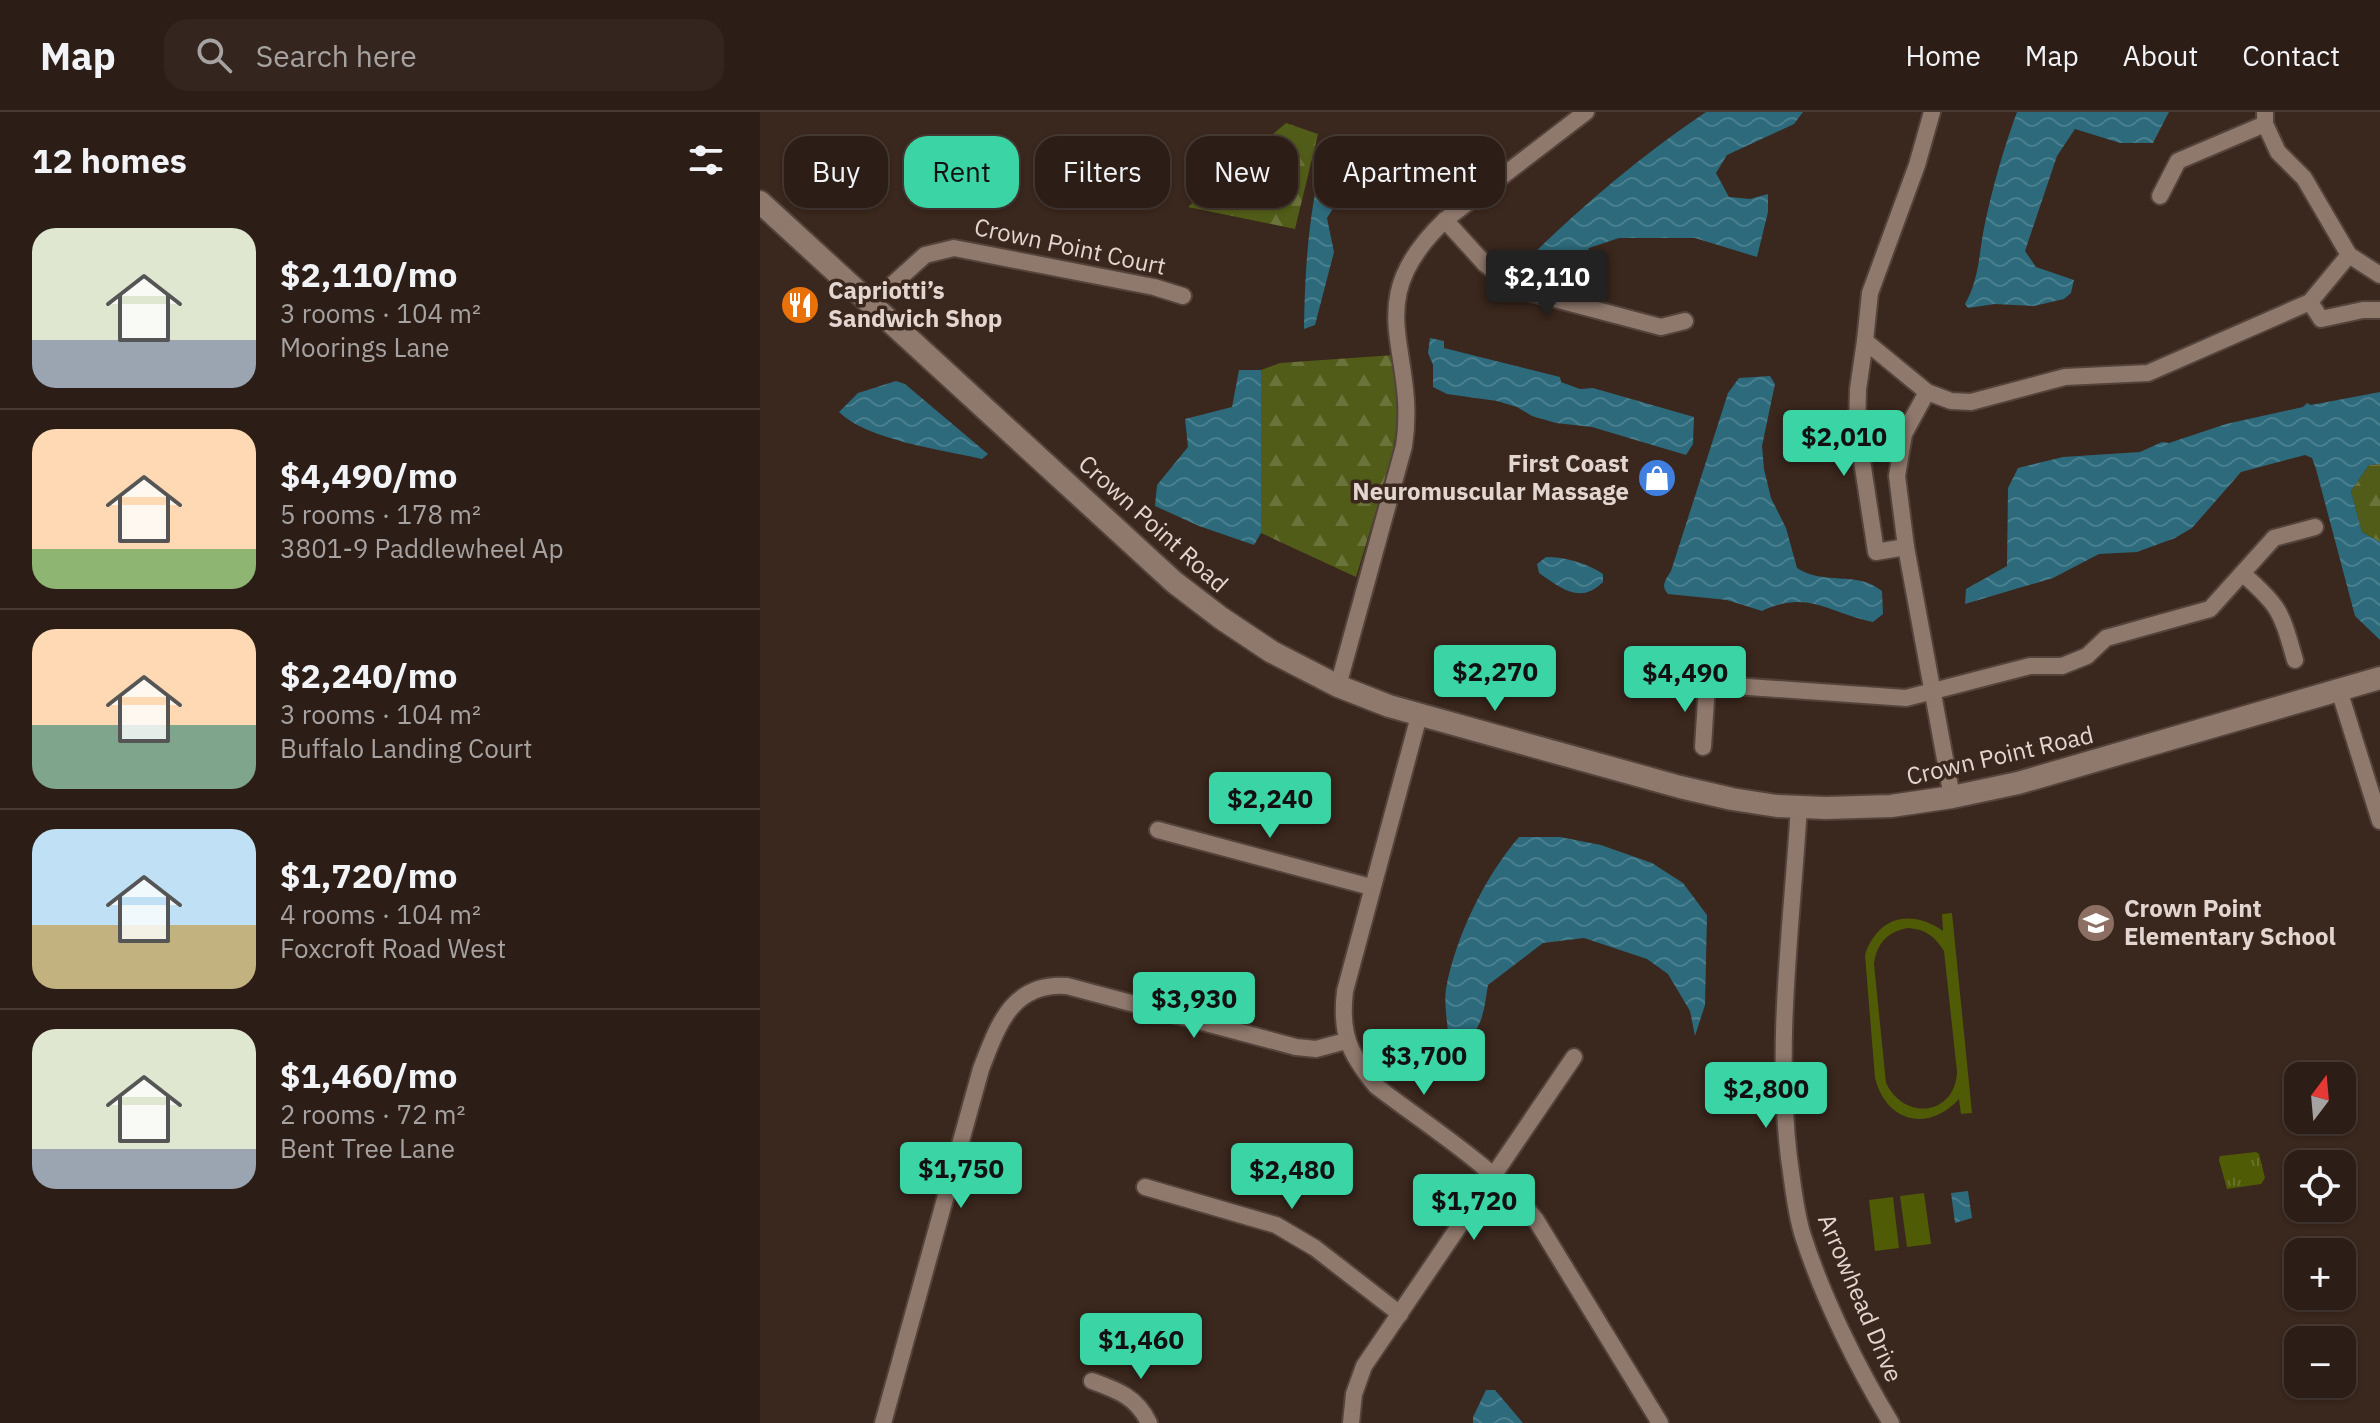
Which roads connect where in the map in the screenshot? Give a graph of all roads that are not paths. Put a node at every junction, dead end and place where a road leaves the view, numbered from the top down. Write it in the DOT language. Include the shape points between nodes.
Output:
graph roads {
  1 [pos="1586,112"];
  2 [pos="1932,112"];
  3 [pos="2265,118"];
  4 [pos="2160,196"];
  5 [pos="760,202"];
  6 [pos="1445,220"];
  7 [pos="2349,255"];
  8 [pos="2380,275"];
  9 [pos="1183,296"];
  10 [pos="2310,302"];
  11 [pos="872,303"];
  12 [pos="2380,310"];
  13 [pos="1685,321"];
  14 [pos="1865,341"];
  15 [pos="1927,392"];
  16 [pos="2315,527"];
  17 [pos="1906,547"];
  18 [pos="2243,574"];
  19 [pos="2295,660"];
  20 [pos="2380,678"];
  21 [pos="1664,681"];
  22 [pos="1707,684"];
  23 [pos="1338,686"];
  24 [pos="2339,690"];
  25 [pos="1931,693"];
  26 [pos="1419,716"];
  27 [pos="1703,747"];
  28 [pos="1952,797"];
  29 [pos="1799,806"];
  30 [pos="2379,818"];
  31 [pos="1158,830"];
  32 [pos="1371,887"];
  33 [pos="1346,1041"];
  34 [pos="1574,1057"];
  35 [pos="1494,1177"];
  36 [pos="1145,1187"];
  37 [pos="1400,1314"];
  38 [pos="1092,1381"];
  39 [pos="883,1423"];
  40 [pos="1149,1423"];
  41 [pos="1351,1423"];
  42 [pos="1660,1423"];
  43 [pos="1891,1423"];
  1 -- 6 [label="street"];
  2 -- 14 [label="street" via="1870,293"];
  3 -- 4 [label="street" via="2178,161"];
  3 -- 7 [label="street" via="2278,152 2304,178"];
  5 -- 11 [label="street, Crown Point Road"];
  6 -- 13 [label="street" via="1485,264 1532,293 1661,327"];
  6 -- 23 [label="street" via="1412,257 1397,296 1395,336 1407,395 1404,446"];
  7 -- 8 [label="street"];
  7 -- 10 [label="street"];
  9 -- 11 [label="street, Crown Point Court" via="954,248 925,255"];
  10 -- 12 [label="street" via="2321,319"];
  10 -- 15 [label="street" via="2148,373 2065,377 1971,402"];
  11 -- 23 [label="street, Crown Point Road" via="1174,582 1272,652"];
  14 -- 15 [label="street"];
  14 -- 17 [label="street" via="1857,428 1876,552"];
  15 -- 17 [label="street" via="1900,452 1897,476"];
  16 -- 18 [label="street" via="2274,538"];
  17 -- 25 [label="street"];
  18 -- 19 [label="street" via="2281,612"];
  18 -- 25 [label="street" via="2210,609 2106,638 2087,656 2062,666 2030,666"];
  20 -- 24 [label="street, Crown Point Road"];
  21 -- 22 [label="street"];
  22 -- 25 [label="street" via="1906,698"];
  22 -- 27 [label="street"];
  23 -- 26 [label="street, Crown Point Road"];
  24 -- 28 [label="street, Crown Point Road" via="2018,783"];
  24 -- 30 [label="street"];
  25 -- 28 [label="street"];
  26 -- 29 [label="street, Crown Point Road" via="1680,787"];
  26 -- 32 [label="street"];
  28 -- 29 [label="street, Crown Point Road" via="1891,806"];
  29 -- 43 [label="street, Arrowhead Drive" via="1783,1026 1783,1105 1794,1196 1826,1293"];
  31 -- 32 [label="street"];
  32 -- 33 [label="street" via="1345,991"];
  33 -- 35 [label="street" via="1376,1086"];
  33 -- 39 [label="street" via="1316,1049 1296,1047 1067,986 1032,989 1010,1008 981,1069"];
  34 -- 35 [label="street"];
  35 -- 37 [label="street"];
  35 -- 42 [label="street" via="1536,1220"];
  36 -- 37 [label="street" via="1276,1225 1315,1248"];
  37 -- 41 [label="street" via="1364,1366"];
  38 -- 40 [label="street" via="1135,1401"];
}
